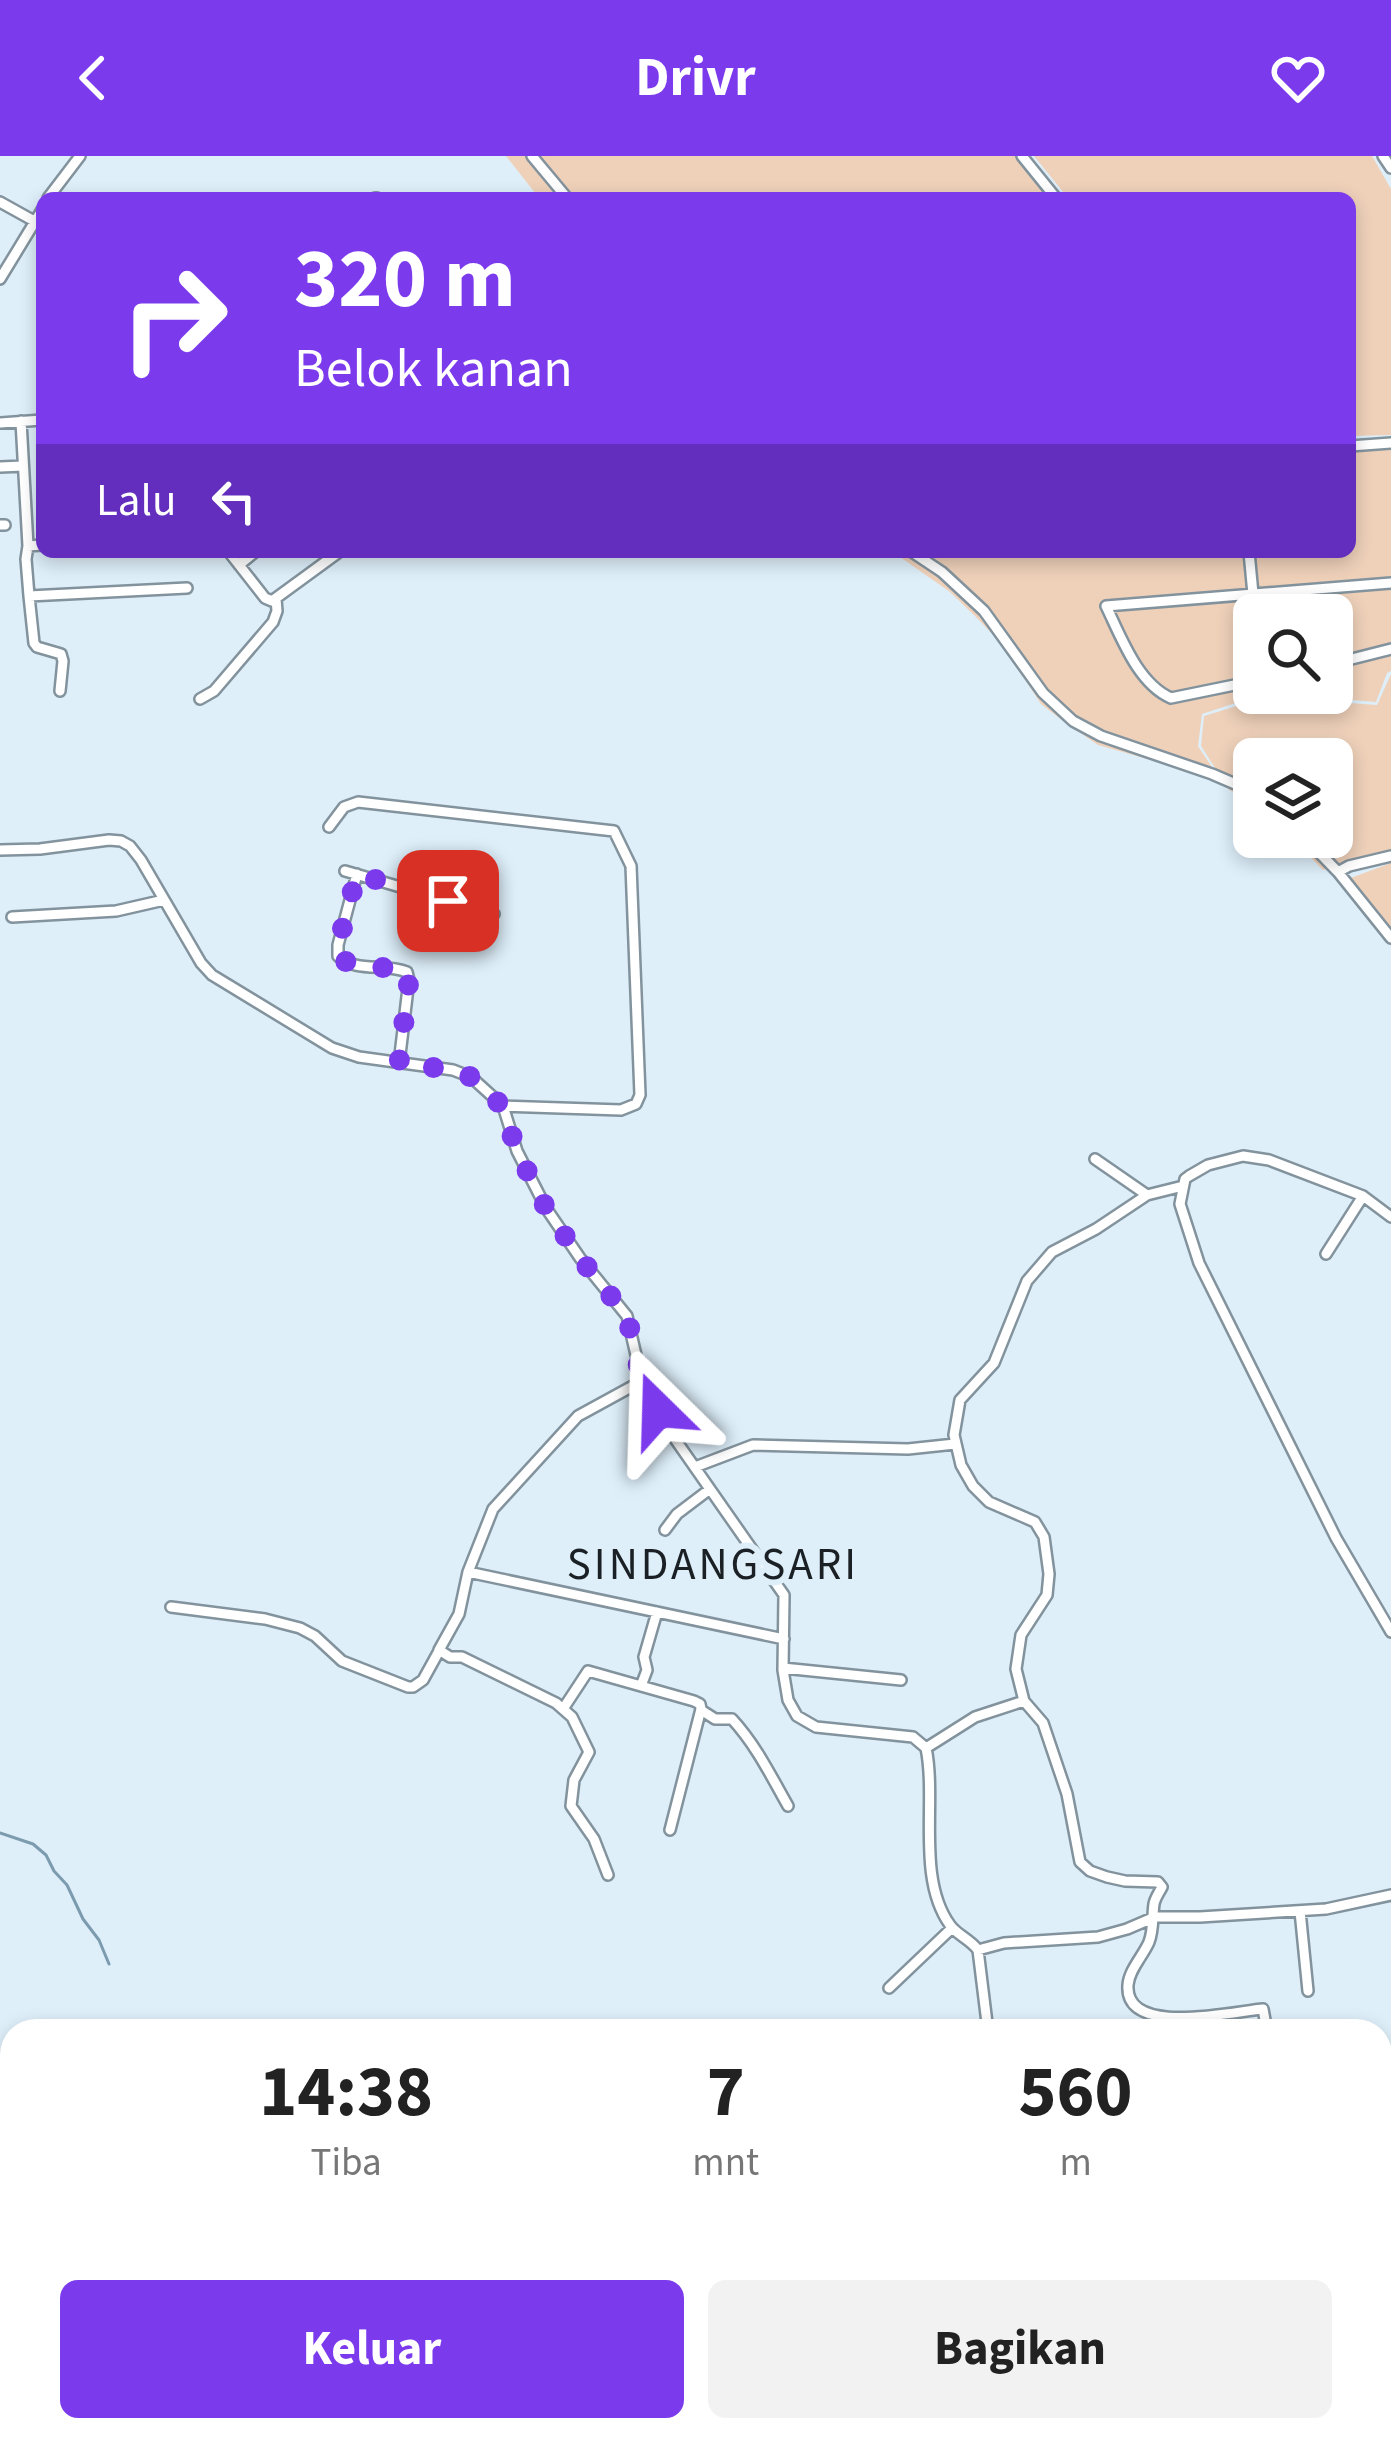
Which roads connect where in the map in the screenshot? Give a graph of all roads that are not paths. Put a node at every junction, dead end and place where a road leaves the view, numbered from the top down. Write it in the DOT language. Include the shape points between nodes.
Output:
graph roads {
  1 [pos="80,156"];
  2 [pos="532,156"];
  3 [pos="1022,156"];
  4 [pos="1383,156"];
  5 [pos="1391,168"];
  6 [pos="53,192"];
  7 [pos="562,192"];
  8 [pos="1051,192"];
  9 [pos="0,202"];
  10 [pos="35,222"];
  11 [pos="0,279"];
  12 [pos="36,420"];
  13 [pos="21,421"];
  14 [pos="0,423"];
  15 [pos="1391,443"];
  16 [pos="1356,446"];
  17 [pos="23,466"];
  18 [pos="0,467"];
  19 [pos="36,501"];
  20 [pos="26,502"];
  21 [pos="36,545"];
  22 [pos="28,546"];
  23 [pos="234,558"];
  24 [pos="247,558"];
  25 [pos="331,558"];
  26 [pos="921,558"];
  27 [pos="1249,558"];
  28 [pos="239,565"];
  29 [pos="1391,583"];
  30 [pos="188,588"];
  31 [pos="1252,594"];
  32 [pos="1273,594"];
  33 [pos="29,596"];
  34 [pos="1233,597"];
  35 [pos="276,599"];
  36 [pos="1391,649"];
  37 [pos="1353,659"];
  38 [pos="1233,685"];
  39 [pos="60,691"];
  40 [pos="200,699"];
  41 [pos="1233,783"];
  42 [pos="329,827"];
  43 [pos="0,850"];
  44 [pos="1391,856"];
  45 [pos="1324,858"];
  46 [pos="345,871"];
  47 [pos="1338,872"];
  48 [pos="357,874"];
  49 [pos="164,900"];
  50 [pos="494,914"];
  51 [pos="12,917"];
  52 [pos="1391,938"];
  53 [pos="399,1063"];
  54 [pos="502,1106"];
  55 [pos="1095,1160"];
  56 [pos="1183,1186"];
  57 [pos="1147,1196"];
  58 [pos="1364,1196"];
  59 [pos="1391,1216"];
  60 [pos="1326,1254"];
  61 [pos="642,1381"];
  62 [pos="956,1444"];
  63 [pos="695,1467"];
  64 [pos="710,1489"];
  65 [pos="665,1530"];
  66 [pos="468,1572"];
  67 [pos="171,1607"];
  68 [pos="657,1612"];
  69 [pos="1391,1632"];
  70 [pos="784,1639"];
  71 [pos="440,1651"];
  72 [pos="783,1668"];
  73 [pos="901,1680"];
  74 [pos="641,1686"];
  75 [pos="1024,1701"];
  76 [pos="563,1709"];
  77 [pos="700,1710"];
  78 [pos="926,1748"];
  79 [pos="788,1806"];
  80 [pos="670,1830"];
  81 [pos="608,1875"];
  82 [pos="1391,1895"];
  83 [pos="1300,1911"];
  84 [pos="1155,1916"];
  85 [pos="952,1928"];
  86 [pos="978,1950"];
  87 [pos="889,1988"];
  88 [pos="1308,1991"];
  89 [pos="987,2019"];
  90 [pos="1176,2019"];
  91 [pos="1187,2019"];
  92 [pos="1265,2019"];
  1 -- 6 [label="street"];
  2 -- 7 [label="street"];
  3 -- 8 [label="street"];
  4 -- 5 [label="street"];
  9 -- 10 [label="street"];
  10 -- 11 [label="street"];
  12 -- 13 [label="street"];
  13 -- 14 [label="street"];
  13 -- 17 [label="street"];
  15 -- 16 [label="street"];
  17 -- 18 [label="street"];
  17 -- 20 [label="street"];
  19 -- 20 [label="street"];
  20 -- 22 [label="street"];
  21 -- 22 [label="street"];
  22 -- 33 [label="street"];
  23 -- 28 [label="street"];
  24 -- 28 [label="street"];
  25 -- 35 [label="street"];
  26 -- 41 [label="street" via="984,611 1073,721"];
  27 -- 31 [label="street"];
  28 -- 35 [label="street" via="265,598"];
  29 -- 32 [label="street"];
  30 -- 33 [label="street"];
  33 -- 39 [label="street" via="37,647 61,653"];
  34 -- 38 [label="street" via="1106,606 1163,695"];
  35 -- 40 [label="street" via="273,622"];
  36 -- 37 [label="street"];
  42 -- 54 [label="street" via="358,802 614,831 631,866 640,1095 621,1110"];
  43 -- 49 [label="street" via="122,841"];
  44 -- 47 [label="street"];
  45 -- 47 [label="street"];
  46 -- 48 [label="street"];
  47 -- 52 [label="street"];
  48 -- 50 [label="street"];
  48 -- 53 [label="street" via="338,956 407,972"];
  49 -- 51 [label="street"];
  49 -- 53 [label="street" via="212,975 332,1048"];
  53 -- 54 [label="street" via="471,1077"];
  54 -- 61 [label="street" via="546,1208 627,1316"];
  55 -- 57 [label="street"];
  56 -- 57 [label="street"];
  56 -- 58 [label="street" via="1197,1170 1243,1156"];
  56 -- 69 [label="street" via="1180,1204 1199,1263"];
  57 -- 62 [label="street" via="1052,1252 1027,1281 994,1363 957,1407"];
  58 -- 59 [label="street"];
  58 -- 60 [label="street"];
  61 -- 63 [label="street"];
  61 -- 66 [label="street" via="578,1416 494,1509"];
  62 -- 63 [label="street" via="753,1444"];
  62 -- 75 [label="street" via="961,1466 988,1502 1035,1522 1044,1537 1047,1595 1016,1656"];
  63 -- 64 [label="street"];
  64 -- 65 [label="street"];
  64 -- 70 [label="street" via="784,1594"];
  66 -- 68 [label="street"];
  66 -- 71 [label="street"];
  67 -- 71 [label="street" via="300,1628 342,1661 413,1688"];
  68 -- 70 [label="street"];
  68 -- 74 [label="street"];
  70 -- 72 [label="street"];
  71 -- 76 [label="street"];
  72 -- 73 [label="street"];
  72 -- 78 [label="street" via="790,1704 808,1724 913,1737"];
  74 -- 76 [label="street" via="589,1671"];
  74 -- 77 [label="street" via="694,1701"];
  75 -- 78 [label="street" via="975,1717"];
  75 -- 84 [label="street" via="1043,1723 1080,1862 1108,1877 1158,1882"];
  76 -- 81 [label="street" via="589,1752 571,1806"];
  77 -- 79 [label="street" via="732,1719"];
  77 -- 80 [label="street"];
  78 -- 85 [label="street" via="935,1887"];
  82 -- 83 [label="street"];
  83 -- 84 [label="street"];
  83 -- 88 [label="street"];
  84 -- 86 [label="street" via="1098,1937"];
  84 -- 90 [label="street" via="1129,1992 1142,2010"];
  85 -- 86 [label="street"];
  85 -- 87 [label="street"];
  86 -- 89 [label="street"];
  91 -- 92 [label="street" via="1263,2008"];
}
